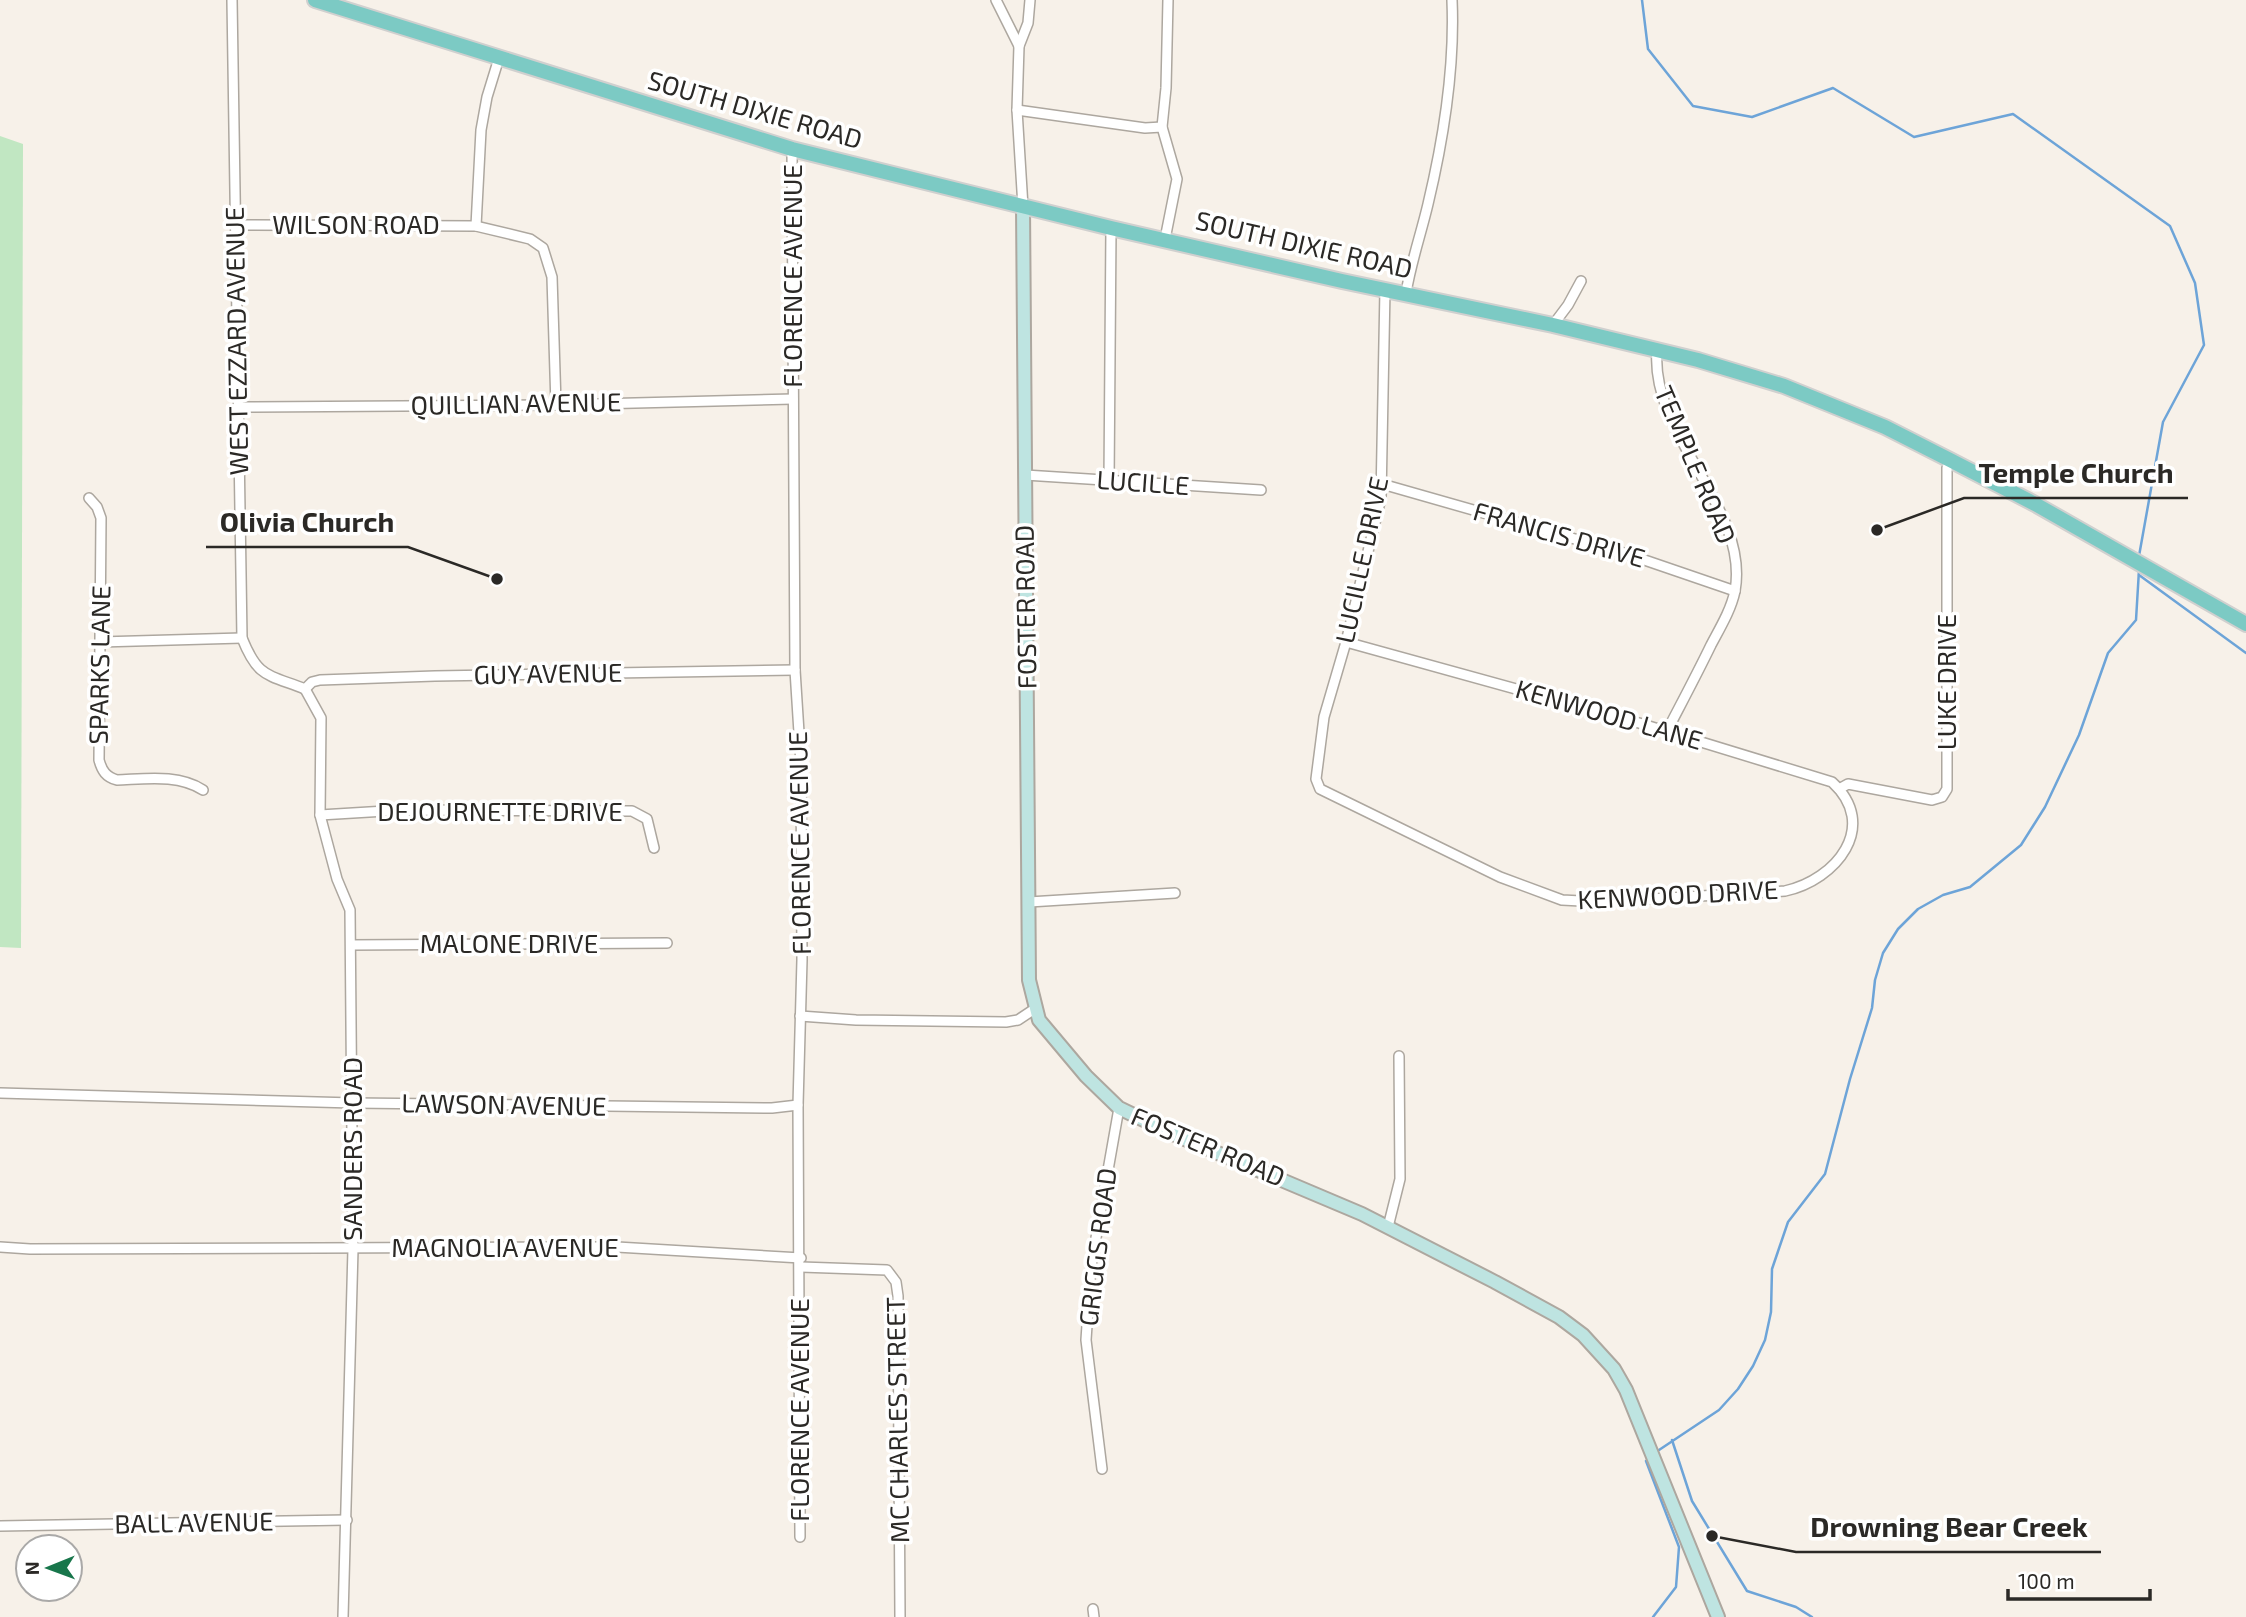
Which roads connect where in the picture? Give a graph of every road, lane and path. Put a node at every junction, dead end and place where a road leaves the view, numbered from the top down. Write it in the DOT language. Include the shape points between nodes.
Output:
graph roads {
  1 [pos="232,0"];
  2 [pos="315,0"];
  3 [pos="996,0"];
  4 [pos="1030,0"];
  5 [pos="1168,0"];
  6 [pos="1451,0"];
  7 [pos="1019,46"];
  8 [pos="499,58"];
  9 [pos="1017,110"];
  10 [pos="1163,127"];
  11 [pos="792,149"];
  12 [pos="1023,207"];
  13 [pos="235,225"];
  14 [pos="476,226"];
  15 [pos="1111,228"];
  16 [pos="1165,239"];
  17 [pos="1581,281"];
  18 [pos="1385,289"];
  19 [pos="1406,293"];
  20 [pos="1553,325"];
  21 [pos="1657,351"];
  22 [pos="793,399"];
  23 [pos="556,405"];
  24 [pos="239,407"];
  25 [pos="1950,460"];
  26 [pos="1025,475"];
  27 [pos="1109,481"];
  28 [pos="1382,484"];
  29 [pos="1261,490"];
  30 [pos="89,498"];
  31 [pos="1735,590"];
  32 [pos="2246,624"];
  33 [pos="242,638"];
  34 [pos="100,642"];
  35 [pos="1346,642"];
  36 [pos="795,670"];
  37 [pos="305,689"];
  38 [pos="1667,731"];
  39 [pos="1318,786"];
  40 [pos="1839,789"];
  41 [pos="203,790"];
  42 [pos="320,814"];
  43 [pos="654,848"];
  44 [pos="1175,893"];
  45 [pos="1029,902"];
  46 [pos="667,943"];
  47 [pos="351,945"];
  48 [pos="1036,1008"];
  49 [pos="800,1016"];
  50 [pos="1399,1056"];
  51 [pos="0,1093"];
  52 [pos="352,1103"];
  53 [pos="798,1105"];
  54 [pos="1119,1108"];
  55 [pos="1388,1227"];
  56 [pos="0,1247"];
  57 [pos="353,1249"];
  58 [pos="801,1262"];
  59 [pos="1102,1469"];
  60 [pos="347,1520"];
  61 [pos="0,1526"];
  62 [pos="800,1537"];
  63 [pos="343,1617"];
  64 [pos="900,1617"];
  65 [pos="1718,1617"];
  1 -- 13 [label="street, WEST EZZARD AVENUE"];
  2 -- 8 [label="main road, SOUTH DIXIE ROAD"];
  3 -- 7 [label="street"];
  4 -- 7 [label="street"];
  5 -- 10 [label="street"];
  6 -- 19 [label="street" via="1450,85 1429,202"];
  7 -- 9 [label="street"];
  8 -- 11 [label="main road, SOUTH DIXIE ROAD"];
  8 -- 14 [label="street" via="481,130"];
  9 -- 10 [label="street"];
  9 -- 12 [label="street"];
  10 -- 16 [label="street" via="1177,179"];
  11 -- 12 [label="main road, SOUTH DIXIE ROAD"];
  11 -- 22 [label="street, FLORENCE AVENUE"];
  12 -- 15 [label="main road, SOUTH DIXIE ROAD"];
  12 -- 26 [label="street, FOSTER ROAD"];
  13 -- 14 [label="street, WILSON ROAD"];
  13 -- 24 [label="street, WEST EZZARD AVENUE"];
  14 -- 23 [label="street, WILSON ROAD" via="523,237 543,248 552,277"];
  15 -- 16 [label="main road, SOUTH DIXIE ROAD"];
  15 -- 27 [label="street"];
  16 -- 18 [label="main road, SOUTH DIXIE ROAD"];
  17 -- 20 [label="street"];
  18 -- 19 [label="main road, SOUTH DIXIE ROAD"];
  18 -- 28 [label="street, LUCILLE DRIVE"];
  19 -- 20 [label="main road, SOUTH DIXIE ROAD"];
  20 -- 21 [label="main road, SOUTH DIXIE ROAD"];
  21 -- 25 [label="main road, SOUTH DIXIE ROAD" via="1784,386 1885,427"];
  21 -- 31 [label="street, TEMPLE ROAD" via="1656,371 1667,409 1732,540"];
  22 -- 23 [label="street, QUILLIAN AVENUE"];
  22 -- 36 [label="street, FLORENCE AVENUE"];
  23 -- 24 [label="street, QUILLIAN AVENUE"];
  24 -- 33 [label="street, WEST EZZARD AVENUE"];
  25 -- 32 [label="main road, SOUTH DIXIE ROAD"];
  25 -- 40 [label="street, LUKE DRIVE" via="1947,789 1942,797 1931,800 1848,784"];
  26 -- 27 [label="street, LUCILLE"];
  26 -- 45 [label="street, FOSTER ROAD"];
  27 -- 29 [label="street, LUCILLE"];
  28 -- 31 [label="street, FRANCIS DRIVE" via="1624,553"];
  28 -- 35 [label="street, LUCILLE DRIVE"];
  30 -- 34 [label="street, SPARKS LANE" via="101,518"];
  31 -- 38 [label="street, TEMPLE ROAD"];
  33 -- 34 [label="street"];
  33 -- 37 [label="street, WEST EZZARD AVENUE" via="260,672"];
  34 -- 41 [label="street, SPARKS LANE" via="102,770 117,780 176,779"];
  35 -- 38 [label="street, KENWOOD LANE"];
  35 -- 39 [label="street, LUCILLE DRIVE" via="1324,718"];
  36 -- 37 [label="street, GUY AVENUE" via="320,680"];
  36 -- 49 [label="street, FLORENCE AVENUE" via="801,764"];
  37 -- 42 [label="street, SANDERS ROAD" via="321,718"];
  38 -- 40 [label="street, KENWOOD LANE" via="1832,782"];
  39 -- 40 [label="street, KENWOOD DRIVE" via="1500,877 1562,900 1600,902 1803,887 1821,877 1845,851 1852,815 1848,799"];
  42 -- 43 [label="street, DEJOURNETTE DRIVE" via="632,811 647,819"];
  42 -- 47 [label="street, SANDERS ROAD" via="350,910"];
  44 -- 45 [label="street"];
  45 -- 48 [label="street, FOSTER ROAD" via="1030,980"];
  46 -- 47 [label="street, MALONE DRIVE"];
  47 -- 52 [label="street, SANDERS ROAD"];
  48 -- 49 [label="street" via="1006,1023"];
  48 -- 54 [label="street, FOSTER ROAD" via="1047,1030"];
  49 -- 53 [label="street, FLORENCE AVENUE"];
  50 -- 55 [label="street" via="1401,1179"];
  51 -- 52 [label="street, LAWSON AVENUE"];
  52 -- 53 [label="street, LAWSON AVENUE"];
  52 -- 57 [label="street, SANDERS ROAD"];
  53 -- 58 [label="street, FLORENCE AVENUE"];
  54 -- 55 [label="street, FOSTER ROAD"];
  54 -- 59 [label="street, GRIGGS ROAD" via="1091,1266 1086,1340"];
  55 -- 65 [label="street, FOSTER ROAD" via="1559,1317 1614,1369"];
  56 -- 57 [label="street, MAGNOLIA AVENUE"];
  57 -- 58 [label="street, MAGNOLIA AVENUE" via="617,1247"];
  57 -- 60 [label="street, SANDERS ROAD"];
  58 -- 62 [label="street, FLORENCE AVENUE"];
  58 -- 64 [label="street, MC CHARLES STREET" via="887,1270 896,1282"];
  60 -- 61 [label="street, BALL AVENUE"];
  60 -- 63 [label="street, SANDERS ROAD"];
}
